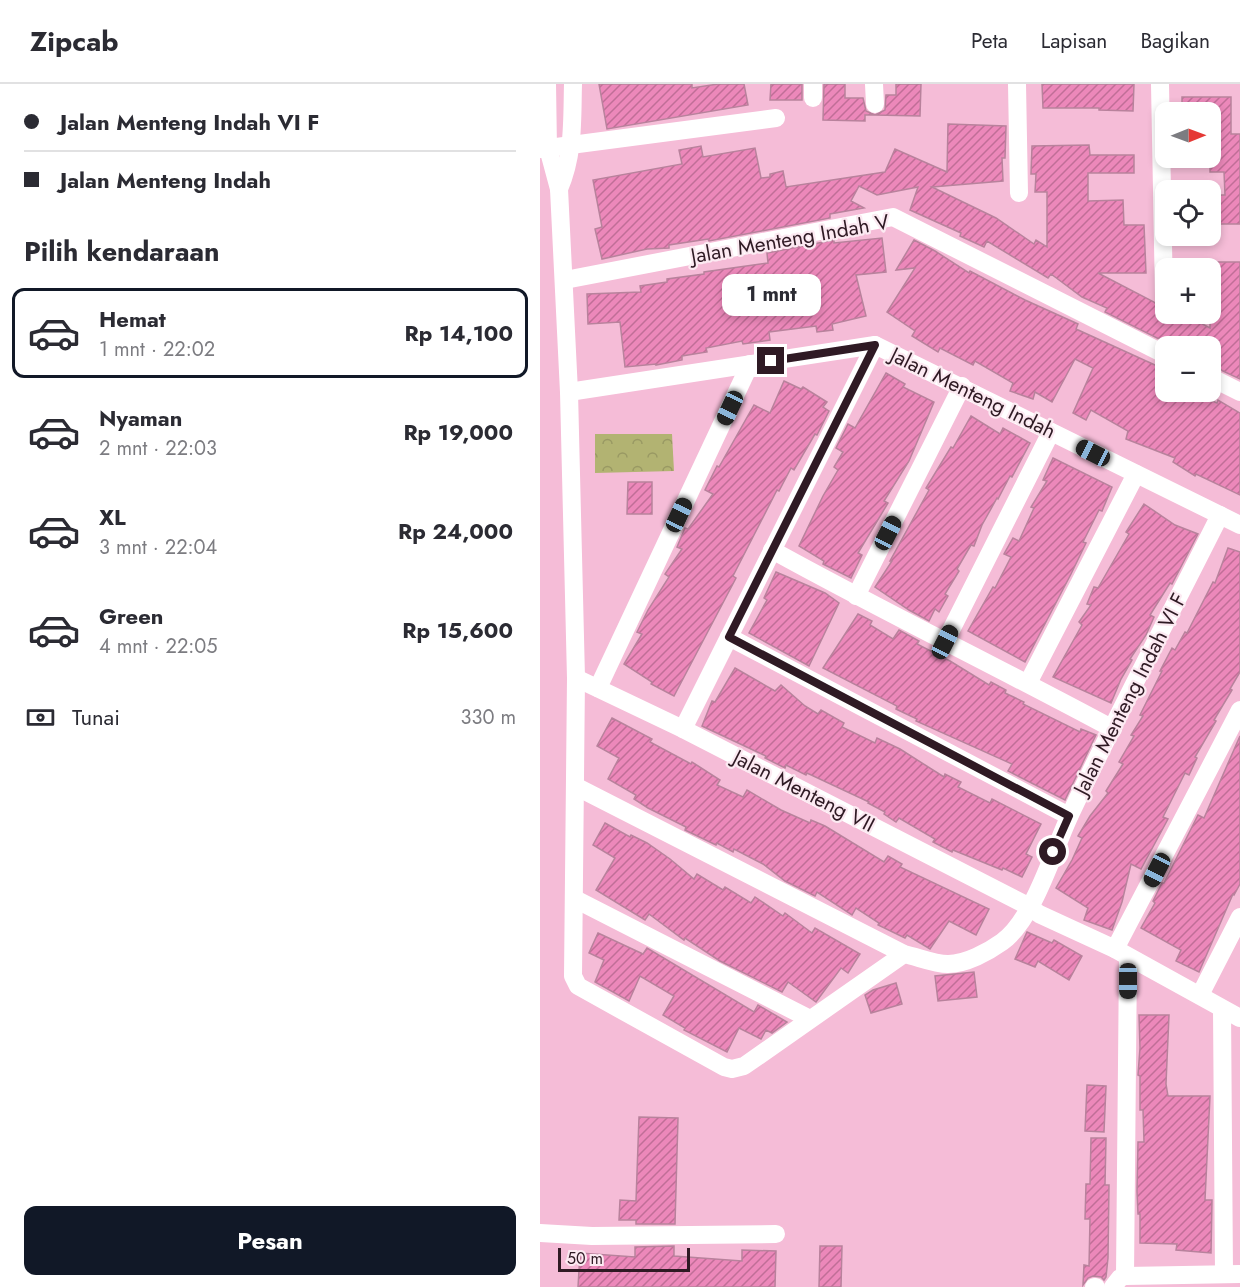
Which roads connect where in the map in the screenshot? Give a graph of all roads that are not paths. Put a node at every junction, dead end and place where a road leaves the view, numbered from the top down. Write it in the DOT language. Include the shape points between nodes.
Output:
graph roads {
  1 [pos="547,84"];
  2 [pos="573,84"];
  3 [pos="874,84"];
  4 [pos="1017,84"];
  5 [pos="1160,84"];
  6 [pos="874,104"];
  7 [pos="776,118"];
  8 [pos="571,145"];
  9 [pos="544,148"];
  10 [pos="559,189"];
  11 [pos="1019,193"];
  12 [pos="1163,258"];
  13 [pos="565,280"];
  14 [pos="875,345"];
  15 [pos="1155,349"];
  16 [pos="750,364"];
  17 [pos="1221,382"];
  18 [pos="962,386"];
  19 [pos="569,392"];
  20 [pos="1240,392"];
  21 [pos="1051,432"];
  22 [pos="1136,474"];
  23 [pos="1220,515"];
  24 [pos="1240,525"];
  25 [pos="772,550"];
  26 [pos="856,596"];
  27 [pos="729,637"];
  28 [pos="945,642"];
  29 [pos="576,678"];
  30 [pos="1028,683"];
  31 [pos="598,688"];
  32 [pos="1240,710"];
  33 [pos="683,729"];
  34 [pos="1113,729"];
  35 [pos="575,786"];
  36 [pos="1069,816"];
  37 [pos="575,898"];
  38 [pos="1030,907"];
  39 [pos="1240,917"];
  40 [pos="904,954"];
  41 [pos="1122,954"];
  42 [pos="1200,995"];
  43 [pos="1222,1009"];
  44 [pos="1240,1018"];
  45 [pos="810,1019"];
  46 [pos="540,1233"];
  47 [pos="776,1234"];
  48 [pos="1232,1274"];
  49 [pos="1119,1281"];
  1 -- 9 [label="street"];
  2 -- 8 [label="street"];
  3 -- 6 [label="street"];
  4 -- 11 [label="street"];
  5 -- 12 [label="street"];
  7 -- 8 [label="street"];
  8 -- 9 [label="street"];
  8 -- 10 [label="street" via="568,168"];
  9 -- 10 [label="street"];
  10 -- 13 [label="street"];
  13 -- 15 [label="street, Jalan Menteng Indah V" via="892,217"];
  13 -- 19 [label="street"];
  14 -- 16 [label="street, Jalan Menteng Indah"];
  14 -- 18 [label="street, Jalan Menteng Indah"];
  14 -- 25 [label="street"];
  16 -- 19 [label="street, Jalan Menteng Indah"];
  16 -- 31 [label="street"];
  17 -- 20 [label="street"];
  18 -- 21 [label="street, Jalan Menteng Indah"];
  18 -- 26 [label="street"];
  19 -- 29 [label="street"];
  21 -- 22 [label="street, Jalan Menteng Indah"];
  21 -- 28 [label="street"];
  22 -- 23 [label="street, Jalan Menteng Indah"];
  22 -- 30 [label="street"];
  23 -- 24 [label="street, Jalan Menteng Indah"];
  23 -- 34 [label="street, Jalan Menteng Indah VI F"];
  25 -- 26 [label="street"];
  25 -- 27 [label="street"];
  26 -- 28 [label="street"];
  27 -- 33 [label="street"];
  27 -- 36 [label="street"];
  28 -- 30 [label="street"];
  29 -- 31 [label="street, Jalan Menteng VII"];
  29 -- 35 [label="street"];
  30 -- 34 [label="street"];
  31 -- 33 [label="street, Jalan Menteng VII"];
  32 -- 41 [label="street"];
  33 -- 38 [label="street, Jalan Menteng VII"];
  34 -- 36 [label="street, Jalan Menteng Indah VI F"];
  35 -- 37 [label="street"];
  35 -- 40 [label="street, Jalan Menteng Indah VI F"];
  36 -- 38 [label="street, Jalan Menteng Indah VI F"];
  37 -- 45 [label="street"];
  37 -- 45 [label="street" via="573,976 578,986 724,1067 744,1066"];
  38 -- 40 [label="street, Jalan Menteng Indah VI F" via="1020,925 983,954 948,964"];
  38 -- 41 [label="street"];
  39 -- 42 [label="street"];
  40 -- 45 [label="street"];
  41 -- 42 [label="street"];
  41 -- 49 [label="street"];
  42 -- 43 [label="street"];
  43 -- 44 [label="street"];
  43 -- 48 [label="street"];
  46 -- 47 [label="street"];
  48 -- 49 [label="street"];
}
